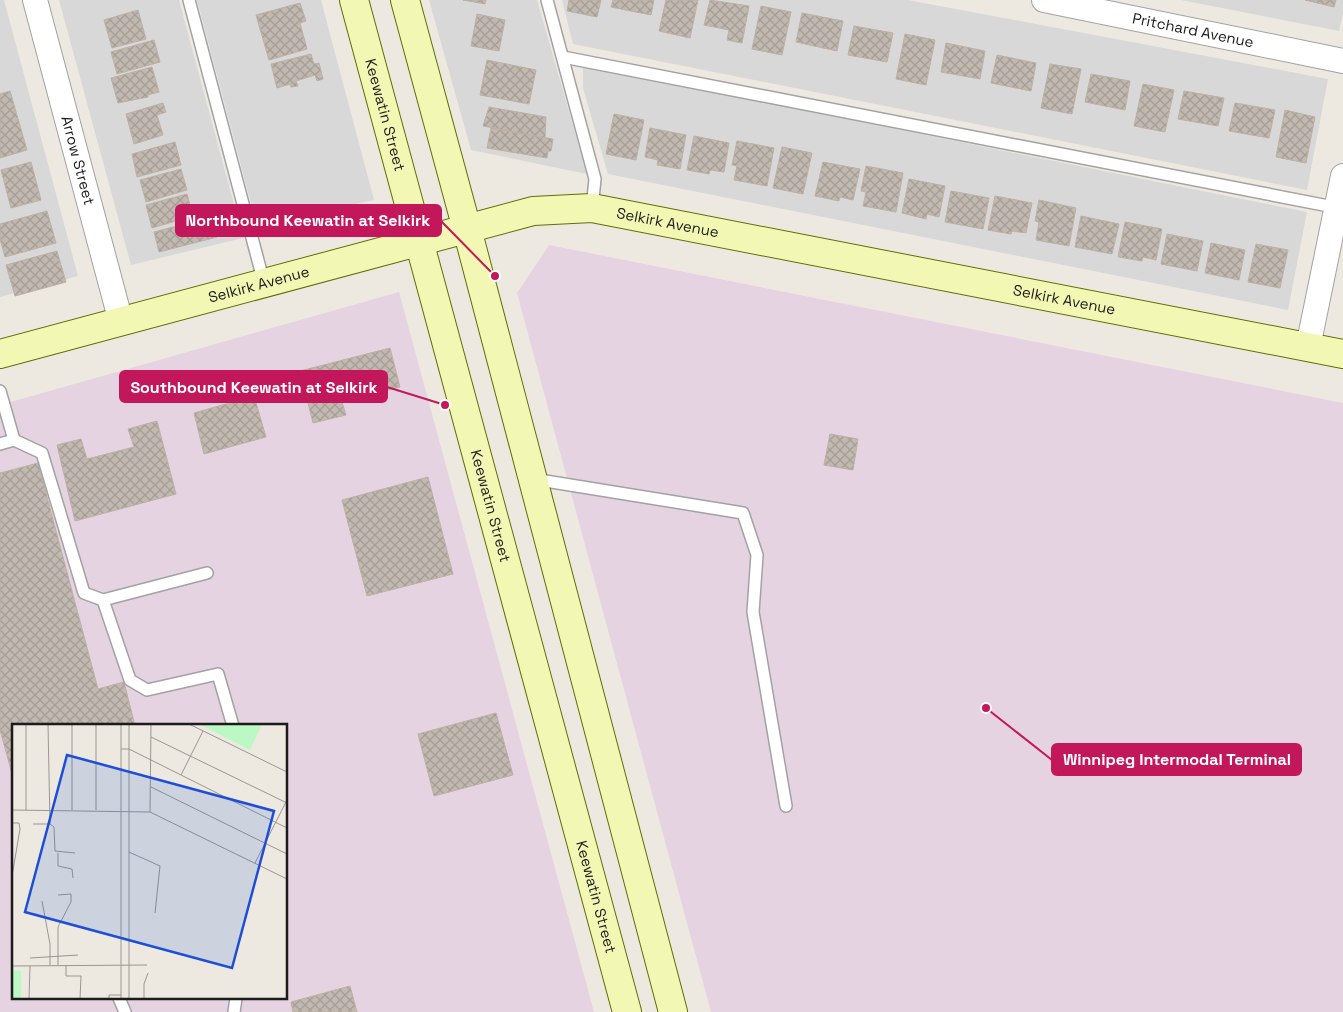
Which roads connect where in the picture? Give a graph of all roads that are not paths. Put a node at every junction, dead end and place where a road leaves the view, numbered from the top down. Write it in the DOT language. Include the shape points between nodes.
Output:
graph roads {
  1 [pos="35,0"];
  2 [pos="189,0"];
  3 [pos="354,0"];
  4 [pos="404,0"];
  5 [pos="547,0"];
  6 [pos="1044,0"];
  7 [pos="563,57"];
  8 [pos="1343,61"];
  9 [pos="1343,176"];
  10 [pos="592,208"];
  11 [pos="1340,208"];
  12 [pos="467,229"];
  13 [pos="420,241"];
  14 [pos="264,283"];
  15 [pos="121,322"];
  16 [pos="1308,347"];
  17 [pos="0,354"];
  18 [pos="1343,354"];
  19 [pos="0,391"];
  20 [pos="14,440"];
  21 [pos="0,444"];
  22 [pos="532,479"];
  23 [pos="207,573"];
  24 [pos="103,600"];
  25 [pos="232,724"];
  26 [pos="786,806"];
  27 [pos="120,1000"];
  28 [pos="125,1012"];
  29 [pos="627,1012"];
  30 [pos="673,1012"];
  1 -- 15 [label="street, Arrow Street"];
  2 -- 14 [label="lane"];
  3 -- 13 [label="main road, Keewatin Street"];
  4 -- 12 [label="main road"];
  5 -- 7 [label="lane"];
  6 -- 8 [label="street, Pritchard Avenue"];
  7 -- 10 [label="lane" via="595,179"];
  7 -- 11 [label="lane"];
  9 -- 11 [label="street"];
  10 -- 12 [label="main road, Selkirk Avenue" via="533,211"];
  10 -- 16 [label="main road, Selkirk Avenue"];
  11 -- 16 [label="street"];
  12 -- 13 [label="main road, Selkirk Avenue"];
  12 -- 22 [label="main road"];
  13 -- 14 [label="main road, Selkirk Avenue"];
  13 -- 29 [label="main road, Keewatin Street"];
  14 -- 15 [label="main road, Selkirk Avenue"];
  15 -- 17 [label="main road, Selkirk Avenue"];
  16 -- 18 [label="main road, Selkirk Avenue"];
  19 -- 20 [label="lane"];
  20 -- 21 [label="lane"];
  20 -- 24 [label="lane" via="42,453 84,593"];
  22 -- 26 [label="lane" via="743,513 757,555 753,612"];
  22 -- 30 [label="main road"];
  23 -- 24 [label="lane"];
  24 -- 25 [label="lane" via="130,680 147,690 218,674"];
  27 -- 28 [label="lane"];
}
